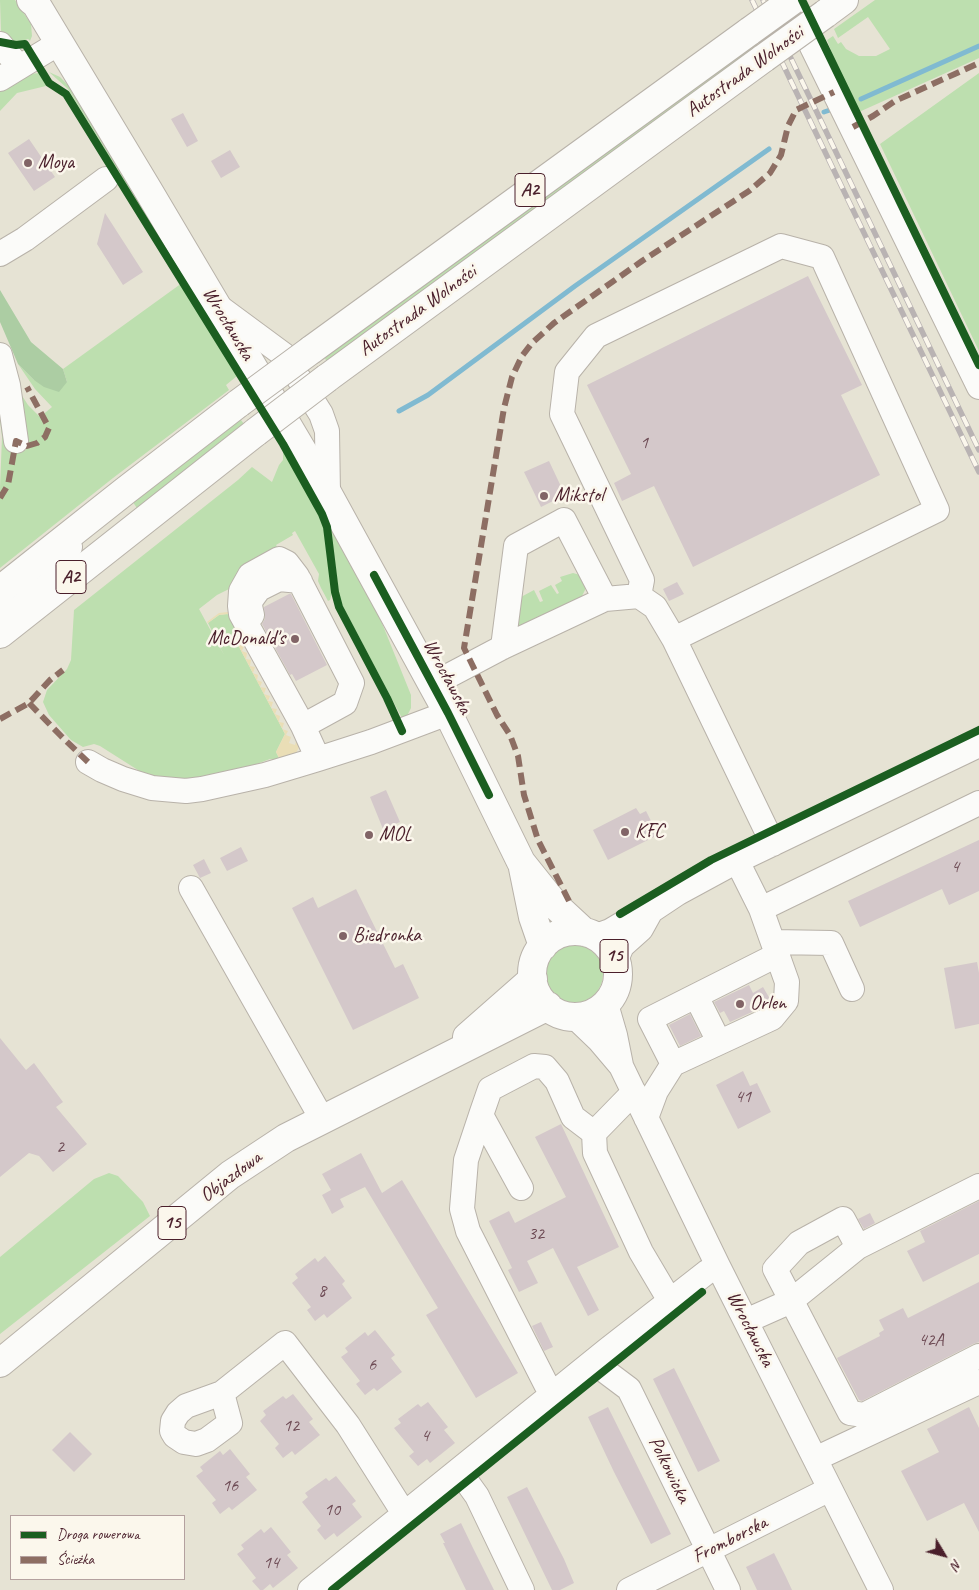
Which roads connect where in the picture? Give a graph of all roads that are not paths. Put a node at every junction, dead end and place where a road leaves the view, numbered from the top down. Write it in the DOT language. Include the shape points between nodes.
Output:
graph roads {
  1 [pos="789,0"];
  2 [pos="793,0"];
  3 [pos="34,2"];
  4 [pos="835,7"];
  5 [pos="60,43"];
  6 [pos="0,44"];
  7 [pos="10,73"];
  8 [pos="106,179"];
  9 [pos="0,254"];
  10 [pos="0,356"];
  11 [pos="979,387"];
  12 [pos="16,441"];
  13 [pos="124,491"];
  14 [pos="142,521"];
  15 [pos="0,590"];
  16 [pos="27,591"];
  17 [pos="639,596"];
  18 [pos="605,599"];
  19 [pos="0,608"];
  20 [pos="0,619"];
  21 [pos="0,634"];
  22 [pos="674,639"];
  23 [pos="503,647"];
  24 [pos="433,684"];
  25 [pos="448,713"];
  26 [pos="303,726"];
  27 [pos="979,745"];
  28 [pos="318,759"];
  29 [pos="88,762"];
  30 [pos="979,803"];
  31 [pos="773,844"];
  32 [pos="737,861"];
  33 [pos="521,862"];
  34 [pos="191,888"];
  35 [pos="762,909"];
  36 [pos="651,911"];
  37 [pos="590,934"];
  38 [pos="543,946"];
  39 [pos="775,949"];
  40 [pos="616,960"];
  41 [pos="533,979"];
  42 [pos="852,989"];
  43 [pos="696,996"];
  44 [pos="606,1004"];
  45 [pos="548,1006"];
  46 [pos="575,1017"];
  47 [pos="720,1042"];
  48 [pos="438,1063"];
  49 [pos="673,1064"];
  50 [pos="621,1066"];
  51 [pos="634,1092"];
  52 [pos="481,1115"];
  53 [pos="646,1118"];
  54 [pos="322,1119"];
  55 [pos="594,1133"];
  56 [pos="979,1186"];
  57 [pos="521,1188"];
  58 [pos="858,1247"];
  59 [pos="718,1266"];
  60 [pos="670,1301"];
  61 [pos="791,1301"];
  62 [pos="746,1321"];
  63 [pos="979,1356"];
  64 [pos="597,1359"];
  65 [pos="0,1363"];
  66 [pos="979,1382"];
  67 [pos="222,1393"];
  68 [pos="552,1396"];
  69 [pos="815,1459"];
  70 [pos="459,1471"];
  71 [pos="830,1490"];
  72 [pos="405,1515"];
  73 [pos="709,1551"];
  74 [pos="314,1589"];
  75 [pos="522,1590"];
  76 [pos="629,1590"];
  77 [pos="728,1590"];
  78 [pos="881,1590"];
  1 -- 11 [label="street"];
  2 -- 13 [label="main road, Autostrada Wolności / A2, bridge" via="310,350"];
  3 -- 5 [label="main road, Wrocławska / 15"];
  4 -- 14 [label="main road, Autostrada Wolności / A2, bridge" via="327,378"];
  5 -- 7 [label="street"];
  5 -- 24 [label="main road, Wrocławska / 15" via="328,494"];
  6 -- 7 [label="street"];
  8 -- 9 [label="street"];
  10 -- 12 [label="street"];
  13 -- 15 [label="main road, Autostrada Wolności / A2"];
  13 -- 16 [label="street"];
  14 -- 16 [label="street"];
  14 -- 21 [label="main road, Autostrada Wolności / A2"];
  16 -- 19 [label="street"];
  16 -- 20 [label="street"];
  17 -- 18 [label="street"];
  17 -- 22 [label="street" via="655,607"];
  17 -- 22 [label="street" via="642,580 562,414 567,372 596,336 781,246 822,257 937,510"];
  18 -- 23 [label="street"];
  18 -- 23 [label="street" via="564,520 516,546"];
  22 -- 31 [label="street"];
  23 -- 24 [label="street"];
  24 -- 25 [label="main road, Wrocławska / 15"];
  25 -- 28 [label="street"];
  25 -- 33 [label="main road, Wrocławska / 15"];
  26 -- 26 [label="street" via="345,703 352,683 300,581 287,563 279,559 250,575 241,591 241,614"];
  26 -- 28 [label="street"];
  27 -- 31 [label="street"];
  28 -- 29 [label="street" via="227,785 186,791 137,784"];
  30 -- 35 [label="street"];
  31 -- 32 [label="street"];
  32 -- 35 [label="street"];
  32 -- 36 [label="street"];
  33 -- 37 [label="main road, Wrocławska / 15" via="557,907"];
  33 -- 38 [label="main road, Wrocławska / 15"];
  34 -- 54 [label="street"];
  35 -- 39 [label="street"];
  36 -- 37 [label="street" via="610,931"];
  36 -- 40 [label="street" via="641,929 622,946"];
  37 -- 38 [label="main road, 15" via="561,933"];
  37 -- 40 [label="main road, 15" via="606,944"];
  38 -- 41 [label="main road" via="536,956"];
  39 -- 42 [label="street" via="831,943"];
  39 -- 43 [label="street"];
  39 -- 47 [label="street" via="787,982 786,1001 772,1018"];
  40 -- 44 [label="main road, 15" via="618,982"];
  41 -- 45 [label="main road" via="540,999"];
  41 -- 48 [label="main road, Objazdowa / 15"];
  43 -- 47 [label="street"];
  43 -- 49 [label="street" via="650,1019"];
  44 -- 46 [label="main road" via="592,1013"];
  44 -- 50 [label="street, Wrocławska"];
  45 -- 46 [label="main road" via="560,1014"];
  45 -- 48 [label="main road, Objazdowa / 15"];
  46 -- 50 [label="street, Wrocławska"];
  47 -- 49 [label="street"];
  48 -- 54 [label="main road, Objazdowa / 15"];
  49 -- 53 [label="street" via="656,1091"];
  50 -- 51 [label="street, Wrocławska"];
  51 -- 53 [label="street, Wrocławska"];
  51 -- 55 [label="street"];
  52 -- 55 [label="street" via="490,1089 534,1066 545,1067 557,1081 573,1117"];
  52 -- 57 [label="street"];
  52 -- 68 [label="street" via="466,1160 462,1209 468,1231"];
  53 -- 59 [label="street, Wrocławska"];
  54 -- 65 [label="main road, Objazdowa / 15" via="230,1175"];
  55 -- 60 [label="street" via="595,1153 641,1252"];
  56 -- 58 [label="street"];
  58 -- 61 [label="street"];
  58 -- 61 [label="street" via="843,1218 799,1243 775,1269"];
  59 -- 60 [label="street"];
  59 -- 62 [label="street, Wrocławska"];
  60 -- 64 [label="street"];
  61 -- 62 [label="street"];
  61 -- 63 [label="street" via="850,1413 864,1415"];
  62 -- 69 [label="street, Wrocławska"];
  64 -- 68 [label="street"];
  64 -- 73 [label="street, Polkowicka" via="605,1371 629,1389"];
  66 -- 69 [label="street"];
  67 -- 72 [label="street" via="285,1343 348,1425"];
  68 -- 70 [label="street"];
  69 -- 71 [label="street, Wrocławska"];
  70 -- 72 [label="street"];
  70 -- 75 [label="street" via="477,1496"];
  71 -- 73 [label="street, Fromborska"];
  71 -- 78 [label="street, Wrocławska"];
  72 -- 74 [label="street"];
  73 -- 76 [label="street, Fromborska"];
  73 -- 77 [label="street, Polkowicka"];
}
